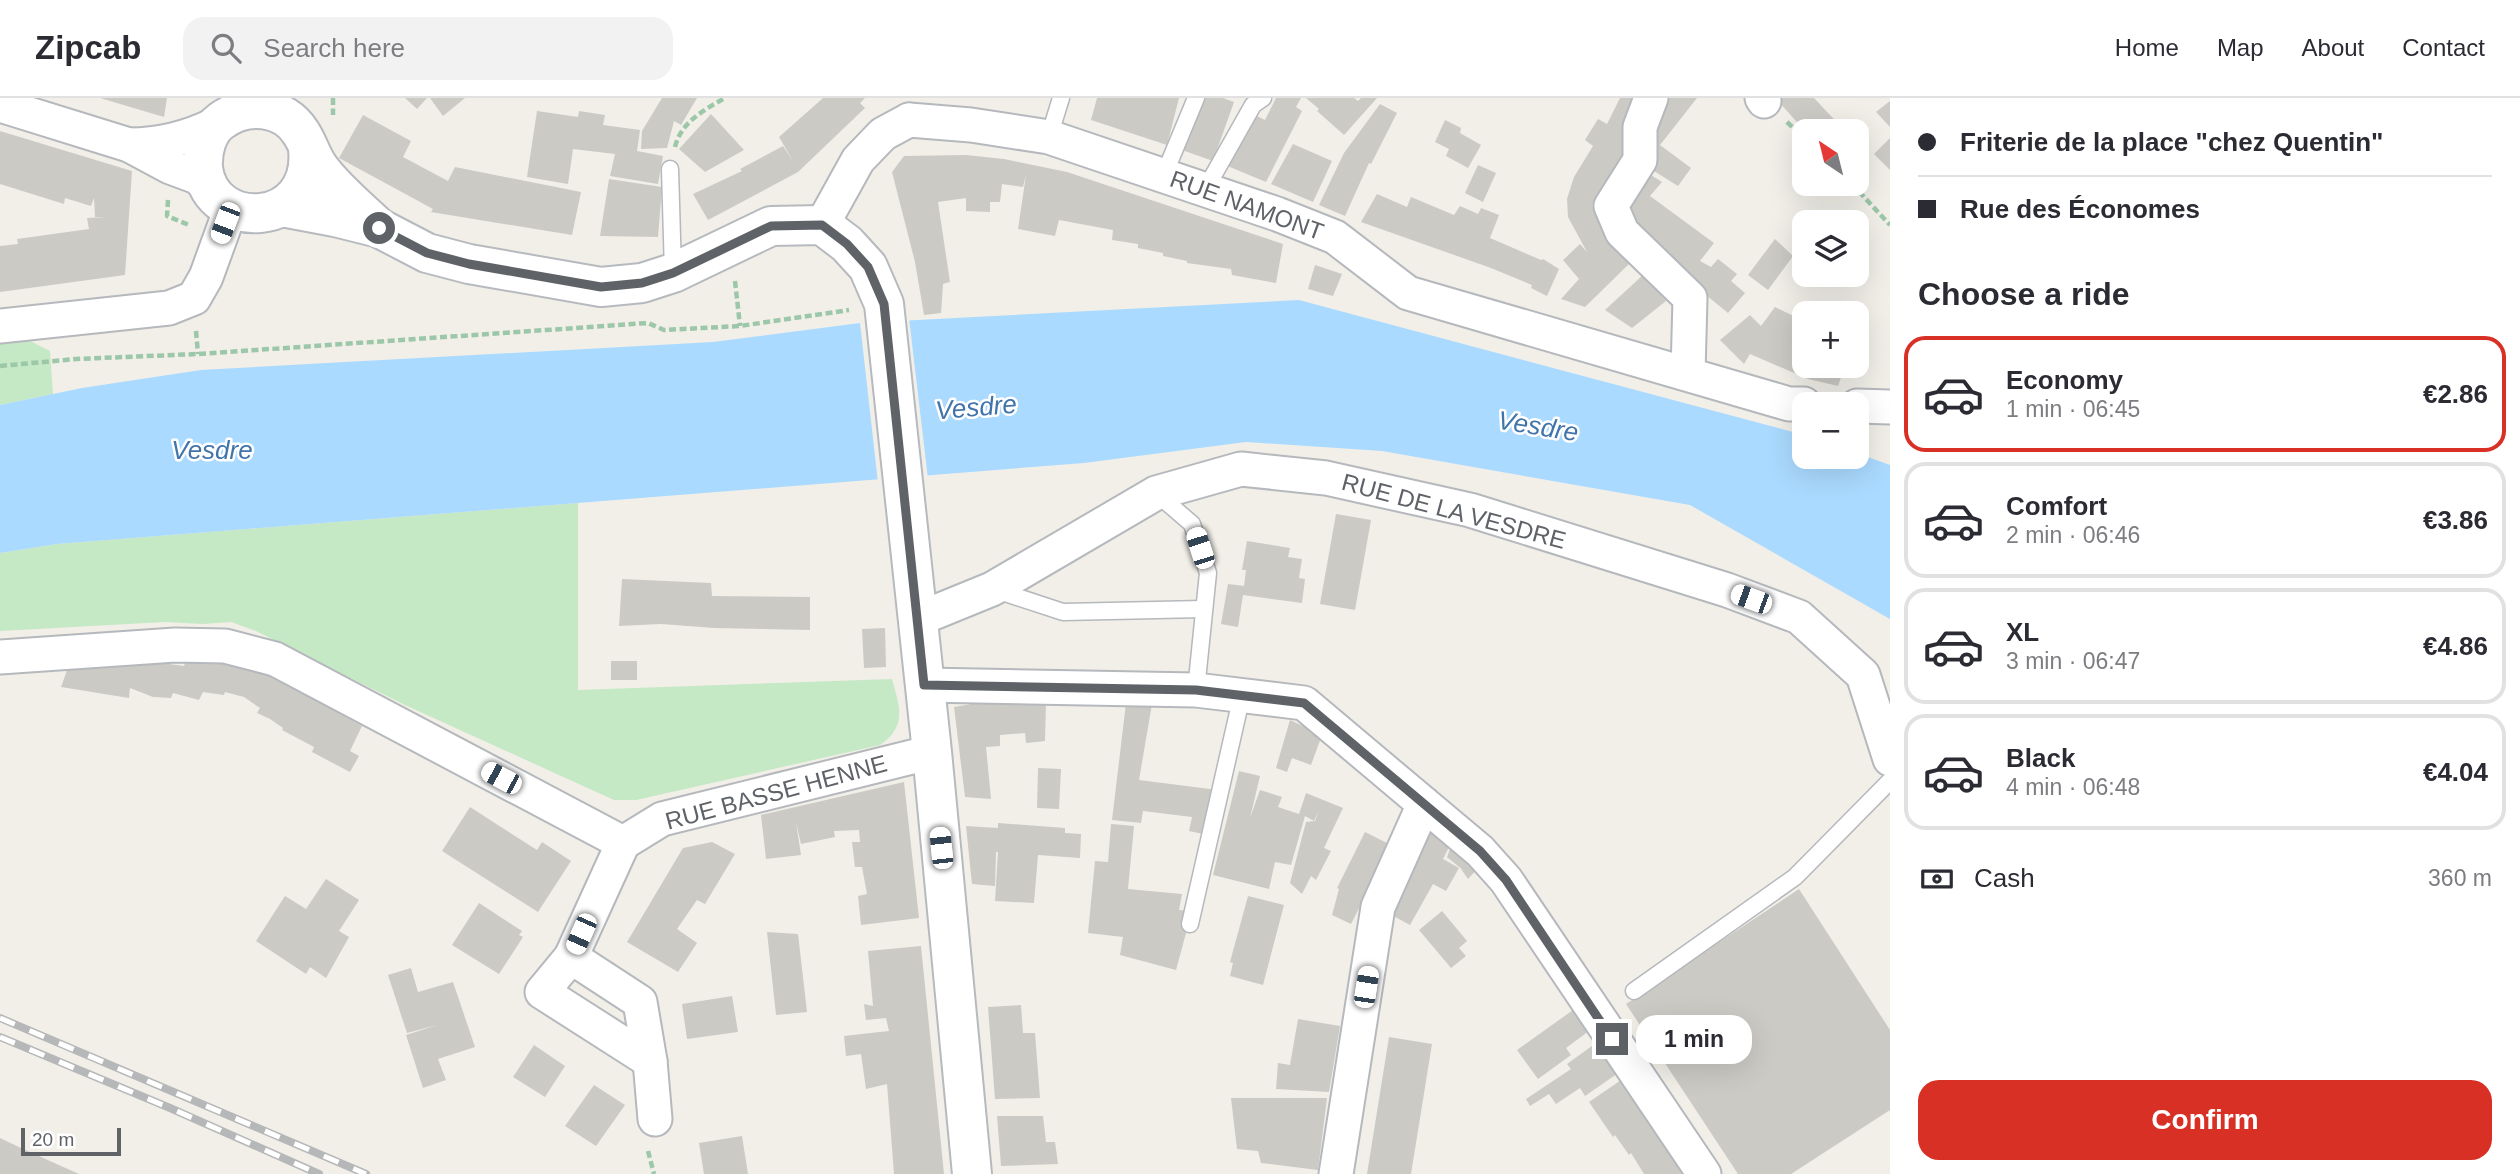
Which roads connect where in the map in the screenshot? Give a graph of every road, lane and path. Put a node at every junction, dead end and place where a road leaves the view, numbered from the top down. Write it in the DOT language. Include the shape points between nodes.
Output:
graph roads {
  1 [pos="725,98"];
  2 [pos="1061,98"];
  3 [pos="1196,98"];
  4 [pos="1262,98"];
  5 [pos="1651,98"];
  6 [pos="0,105"];
  7 [pos="900,109"];
  8 [pos="238,111"];
  9 [pos="304,127"];
  10 [pos="1049,137"];
  11 [pos="130,145"];
  12 [pos="670,169"];
  13 [pos="1164,175"];
  14 [pos="1205,190"];
  15 [pos="1863,196"];
  16 [pos="220,198"];
  17 [pos="282,207"];
  18 [pos="822,225"];
  19 [pos="1890,225"];
  20 [pos="379,228"];
  21 [pos="673,273"];
  22 [pos="884,312"];
  23 [pos="653,318"];
  24 [pos="648,323"];
  25 [pos="0,326"];
  26 [pos="0,366"];
  27 [pos="1688,373"];
  28 [pos="1792,404"];
  29 [pos="1869,406"];
  30 [pos="1890,407"];
  31 [pos="1156,493"];
  32 [pos="992,589"];
  33 [pos="1203,609"];
  34 [pos="916,620"];
  35 [pos="0,657"];
  36 [pos="924,685"];
  37 [pos="1196,690"];
  38 [pos="1242,695"];
  39 [pos="932,752"];
  40 [pos="1890,759"];
  41 [pos="1890,781"];
  42 [pos="1424,804"];
  43 [pos="623,843"];
  44 [pos="1190,924"];
  45 [pos="571,957"];
  46 [pos="1634,991"];
  47 [pos="650,1061"];
  48 [pos="655,1119"];
  49 [pos="972,1174"];
  50 [pos="1336,1174"];
  51 [pos="1704,1174"];
  1 -- 12 [label="path" via="695,116 678,135"];
  2 -- 10 [label="lane"];
  3 -- 13 [label="lane"];
  4 -- 14 [label="lane" via="1253,105"];
  5 -- 27 [label="street" via="1640,127 1640,160 1611,206 1622,232 1690,298"];
  6 -- 11 [label="street"];
  7 -- 10 [label="street, RUE NAMONT"];
  7 -- 18 [label="street" via="858,160"];
  8 -- 9 [label="main road" via="276,111"];
  8 -- 11 [label="street" via="173,141"];
  8 -- 16 [label="main road" via="207,141 203,156 204,172"];
  9 -- 17 [label="main road" via="309,164 306,180"];
  9 -- 20 [label="main road" via="319,169"];
  10 -- 13 [label="street, RUE NAMONT"];
  11 -- 16 [label="street" via="197,177"];
  12 -- 21 [label="lane"];
  13 -- 14 [label="street, RUE NAMONT"];
  14 -- 27 [label="street, RUE NAMONT" via="1335,237 1408,293"];
  15 -- 19 [label="path"];
  16 -- 17 [label="main road" via="248,214"];
  16 -- 25 [label="street" via="206,277 194,298 169,308"];
  17 -- 20 [label="main road"];
  18 -- 21 [label="main road" via="771,226"];
  18 -- 22 [label="main road" via="868,267"];
  20 -- 21 [label="main road" via="427,253 601,287 642,283"];
  22 -- 24 [label="path" via="664,330"];
  22 -- 34 [label="main road"];
  23 -- 24 [label="path"];
  24 -- 26 [label="path"];
  27 -- 28 [label="street, RUE NAMONT"];
  29 -- 30 [label="street"];
  31 -- 32 [label="street, RUE DE LA VESDRE"];
  31 -- 33 [label="lane" via="1192,524 1208,573"];
  31 -- 40 [label="street, RUE DE LA VESDRE" via="1241,469 1326,478 1470,510 1727,590 1799,617 1863,675"];
  32 -- 33 [label="lane" via="1063,612"];
  32 -- 34 [label="street, RUE DE LA VESDRE"];
  33 -- 37 [label="lane"];
  34 -- 36 [label="main road"];
  35 -- 43 [label="street" via="175,645 225,646 275,659"];
  36 -- 37 [label="street"];
  36 -- 39 [label="main road"];
  37 -- 38 [label="street"];
  38 -- 42 [label="street" via="1304,703"];
  38 -- 44 [label="lane"];
  39 -- 43 [label="street, RUE BASSE HENNE" via="662,819"];
  39 -- 49 [label="main road"];
  41 -- 46 [label="lane" via="1795,877"];
  42 -- 50 [label="street" via="1378,907"];
  42 -- 51 [label="street" via="1480,851 1506,880"];
  43 -- 45 [label="street"];
  45 -- 47 [label="street" via="640,1002"];
  45 -- 47 [label="street" via="542,992"];
  47 -- 48 [label="street"];
}
